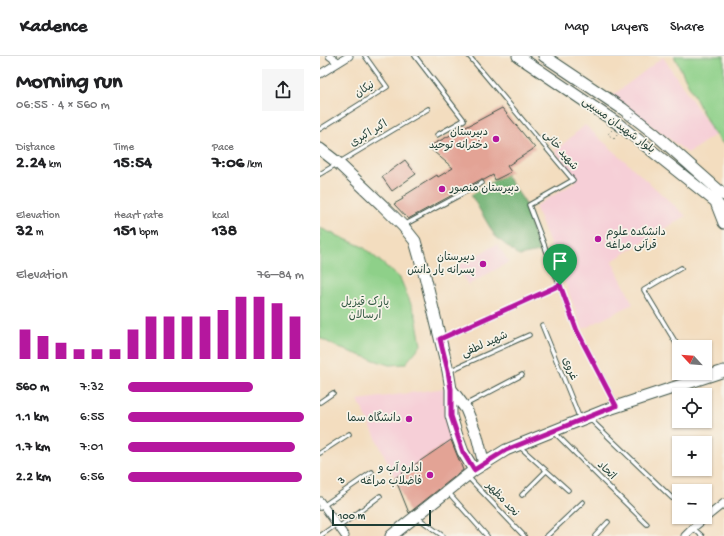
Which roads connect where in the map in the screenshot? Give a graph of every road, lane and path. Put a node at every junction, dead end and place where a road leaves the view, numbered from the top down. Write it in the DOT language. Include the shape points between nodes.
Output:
graph roads {
  1 [pos="330,56"];
  2 [pos="349,56"];
  3 [pos="365,56"];
  4 [pos="415,56"];
  5 [pos="469,56"];
  6 [pos="518,56"];
  7 [pos="544,56"];
  8 [pos="338,62"];
  9 [pos="320,74"];
  10 [pos="428,109"];
  11 [pos="636,111"];
  12 [pos="320,129"];
  13 [pos="608,134"];
  14 [pos="437,135"];
  15 [pos="320,149"];
  16 [pos="338,163"];
  17 [pos="320,174"];
  18 [pos="482,183"];
  19 [pos="721,196"];
  20 [pos="724,212"];
  21 [pos="724,223"];
  22 [pos="403,226"];
  23 [pos="681,268"];
  24 [pos="560,285"];
  25 [pos="542,325"];
  26 [pos="530,336"];
  27 [pos="440,339"];
  28 [pos="674,340"];
  29 [pos="724,370"];
  30 [pos="448,371"];
  31 [pos="712,372"];
  32 [pos="522,375"];
  33 [pos="684,380"];
  34 [pos="451,389"];
  35 [pos="333,393"];
  36 [pos="320,402"];
  37 [pos="464,405"];
  38 [pos="616,406"];
  39 [pos="584,418"];
  40 [pos="553,430"];
  41 [pos="349,434"];
  42 [pos="518,445"];
  43 [pos="320,453"];
  44 [pos="484,464"];
  45 [pos="546,471"];
  46 [pos="372,472"];
  47 [pos="471,473"];
  48 [pos="568,490"];
  49 [pos="448,491"];
  50 [pos="522,495"];
  51 [pos="380,496"];
  52 [pos="672,498"];
  53 [pos="583,502"];
  54 [pos="724,503"];
  55 [pos="321,505"];
  56 [pos="416,516"];
  57 [pos="608,522"];
  58 [pos="647,524"];
  59 [pos="338,526"];
  60 [pos="693,528"];
  61 [pos="320,536"];
  62 [pos="345,536"];
  63 [pos="390,536"];
  64 [pos="443,536"];
  65 [pos="487,536"];
  66 [pos="524,536"];
  67 [pos="547,536"];
  68 [pos="595,536"];
  69 [pos="685,536"];
  70 [pos="702,536"];
  1 -- 8 [label="street"];
  2 -- 8 [label="street"];
  3 -- 12 [label="lane, نیکان" via="387,87"];
  4 -- 14 [label="lane" via="464,120"];
  5 -- 24 [label="lane, شهید خانی" via="573,180 530,205"];
  6 -- 19 [label="street, بلوار شهیدان مسیبی"];
  7 -- 19 [label="street, بلوار شهیدان مسیبی" via="623,109 655,134"];
  8 -- 9 [label="street"];
  10 -- 16 [label="lane, اکبر اکبری"];
  11 -- 13 [label="path, bridge" via="614,138"];
  15 -- 16 [label="street"];
  16 -- 17 [label="lane, اکبر اکبری"];
  16 -- 22 [label="street"];
  18 -- 22 [label="lane"];
  19 -- 20 [label="street"];
  19 -- 21 [label="street"];
  22 -- 27 [label="street" via="415,241"];
  23 -- 28 [label="lane" via="644,290"];
  24 -- 27 [label="lane"];
  24 -- 38 [label="lane, شهید خانی" via="577,331"];
  25 -- 39 [label="lane, غروی"];
  26 -- 30 [label="lane, شهید لطفی"];
  27 -- 30 [label="street"];
  29 -- 31 [label="street"];
  30 -- 34 [label="street"];
  32 -- 37 [label="lane"];
  33 -- 38 [label="street"];
  34 -- 37 [label="street"];
  34 -- 47 [label="street" via="451,416"];
  35 -- 36 [label="lane"];
  37 -- 44 [label="street" via="477,436"];
  38 -- 39 [label="street"];
  39 -- 40 [label="street"];
  39 -- 52 [label="lane"];
  40 -- 42 [label="street"];
  40 -- 58 [label="lane, اتحاد"];
  41 -- 43 [label="lane"];
  42 -- 44 [label="street"];
  42 -- 45 [label="lane"];
  44 -- 47 [label="street"];
  45 -- 48 [label="lane"];
  45 -- 50 [label="lane"];
  46 -- 55 [label="lane, 3"];
  47 -- 49 [label="street"];
  47 -- 66 [label="lane, نجد مظهر"];
  49 -- 56 [label="street"];
  49 -- 65 [label="lane"];
  51 -- 59 [label="lane"];
  53 -- 67 [label="lane"];
  54 -- 60 [label="street"];
  55 -- 59 [label="street"];
  56 -- 63 [label="street"];
  56 -- 64 [label="lane"];
  57 -- 68 [label="lane"];
  59 -- 61 [label="lane"];
  59 -- 62 [label="street"];
  60 -- 69 [label="street"];
  60 -- 70 [label="lane"];
}
